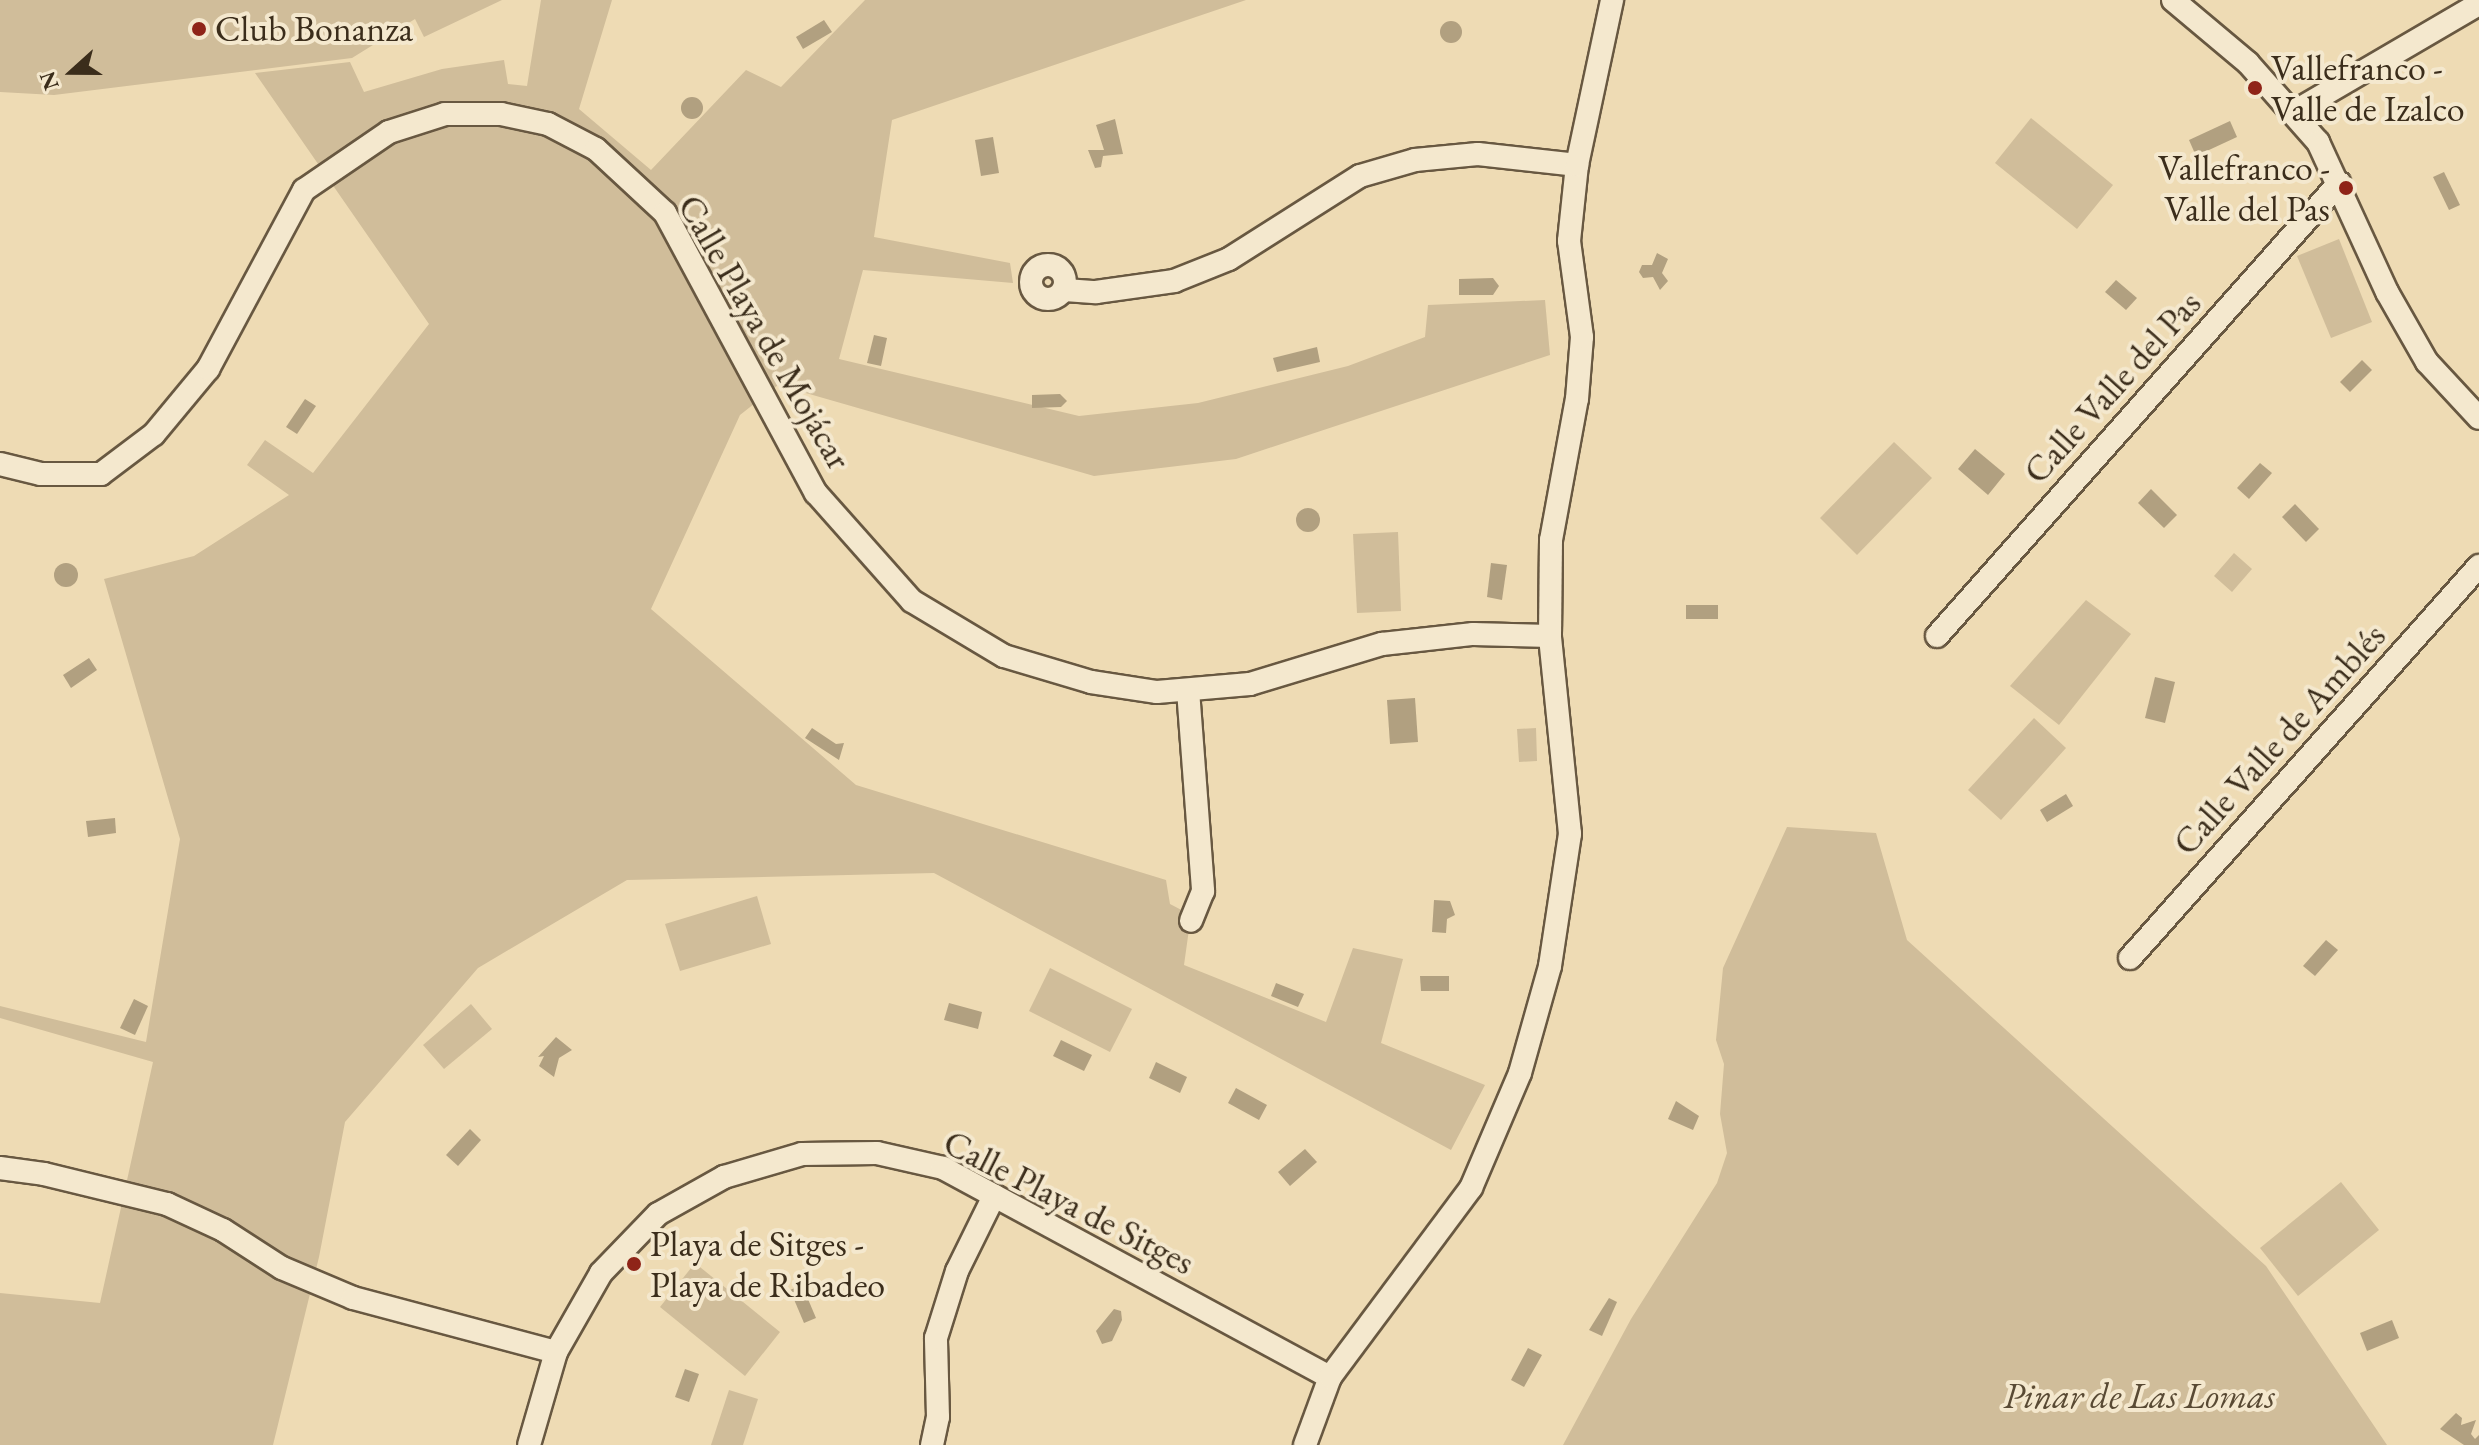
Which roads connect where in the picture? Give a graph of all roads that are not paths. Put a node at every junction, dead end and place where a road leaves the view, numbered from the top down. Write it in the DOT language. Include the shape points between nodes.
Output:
graph roads {
  1 [pos="1612,0"];
  2 [pos="2173,0"];
  3 [pos="2479,4"];
  4 [pos="2294,112"];
  5 [pos="1577,165"];
  6 [pos="2339,183"];
  7 [pos="1065,290"];
  8 [pos="2479,418"];
  9 [pos="0,464"];
  10 [pos="2479,566"];
  11 [pos="1550,636"];
  12 [pos="1937,636"];
  13 [pos="1188,690"];
  14 [pos="1191,921"];
  15 [pos="2130,958"];
  16 [pos="0,1168"];
  17 [pos="994,1196"];
  18 [pos="556,1352"];
  19 [pos="1330,1377"];
  20 [pos="529,1445"];
  21 [pos="932,1445"];
  22 [pos="1305,1445"];
  1 -- 5 [label="street"];
  2 -- 4 [label="street" via="2248,63"];
  3 -- 4 [label="street"];
  4 -- 6 [label="street"];
  5 -- 7 [label="street" via="1478,154 1415,160 1360,176 1229,259 1174,281 1096,292"];
  5 -- 11 [label="street" via="1569,241 1582,337 1577,399 1551,540"];
  6 -- 8 [label="street" via="2387,292 2427,362"];
  6 -- 12 [label="street, Calle Valle del Pas"];
  9 -- 13 [label="street, Calle Playa de Mojácar" via="41,474 101,474 154,434 208,369 304,190 389,132 445,114 501,114 548,124 596,149 665,213 816,493 912,601 1004,656 1091,682"];
  10 -- 15 [label="street, Calle Valle de Amblés"];
  11 -- 13 [label="street, Calle Playa de Mojácar" via="1473,634 1382,644 1250,684"];
  11 -- 19 [label="street" via="1570,834 1550,966 1520,1073 1471,1188"];
  13 -- 14 [label="street" via="1203,891"];
  16 -- 18 [label="street" via="167,1204 223,1230 282,1268 353,1298"];
  17 -- 18 [label="street, Calle Playa de Sitges" via="943,1168 877,1153 802,1154 724,1177 648,1224 601,1273"];
  17 -- 19 [label="street, Calle Playa de Sitges"];
  17 -- 21 [label="street" via="957,1271 936,1338 938,1417"];
  18 -- 20 [label="street, Calle Playa de Sitges"];
  19 -- 22 [label="street"];
}
